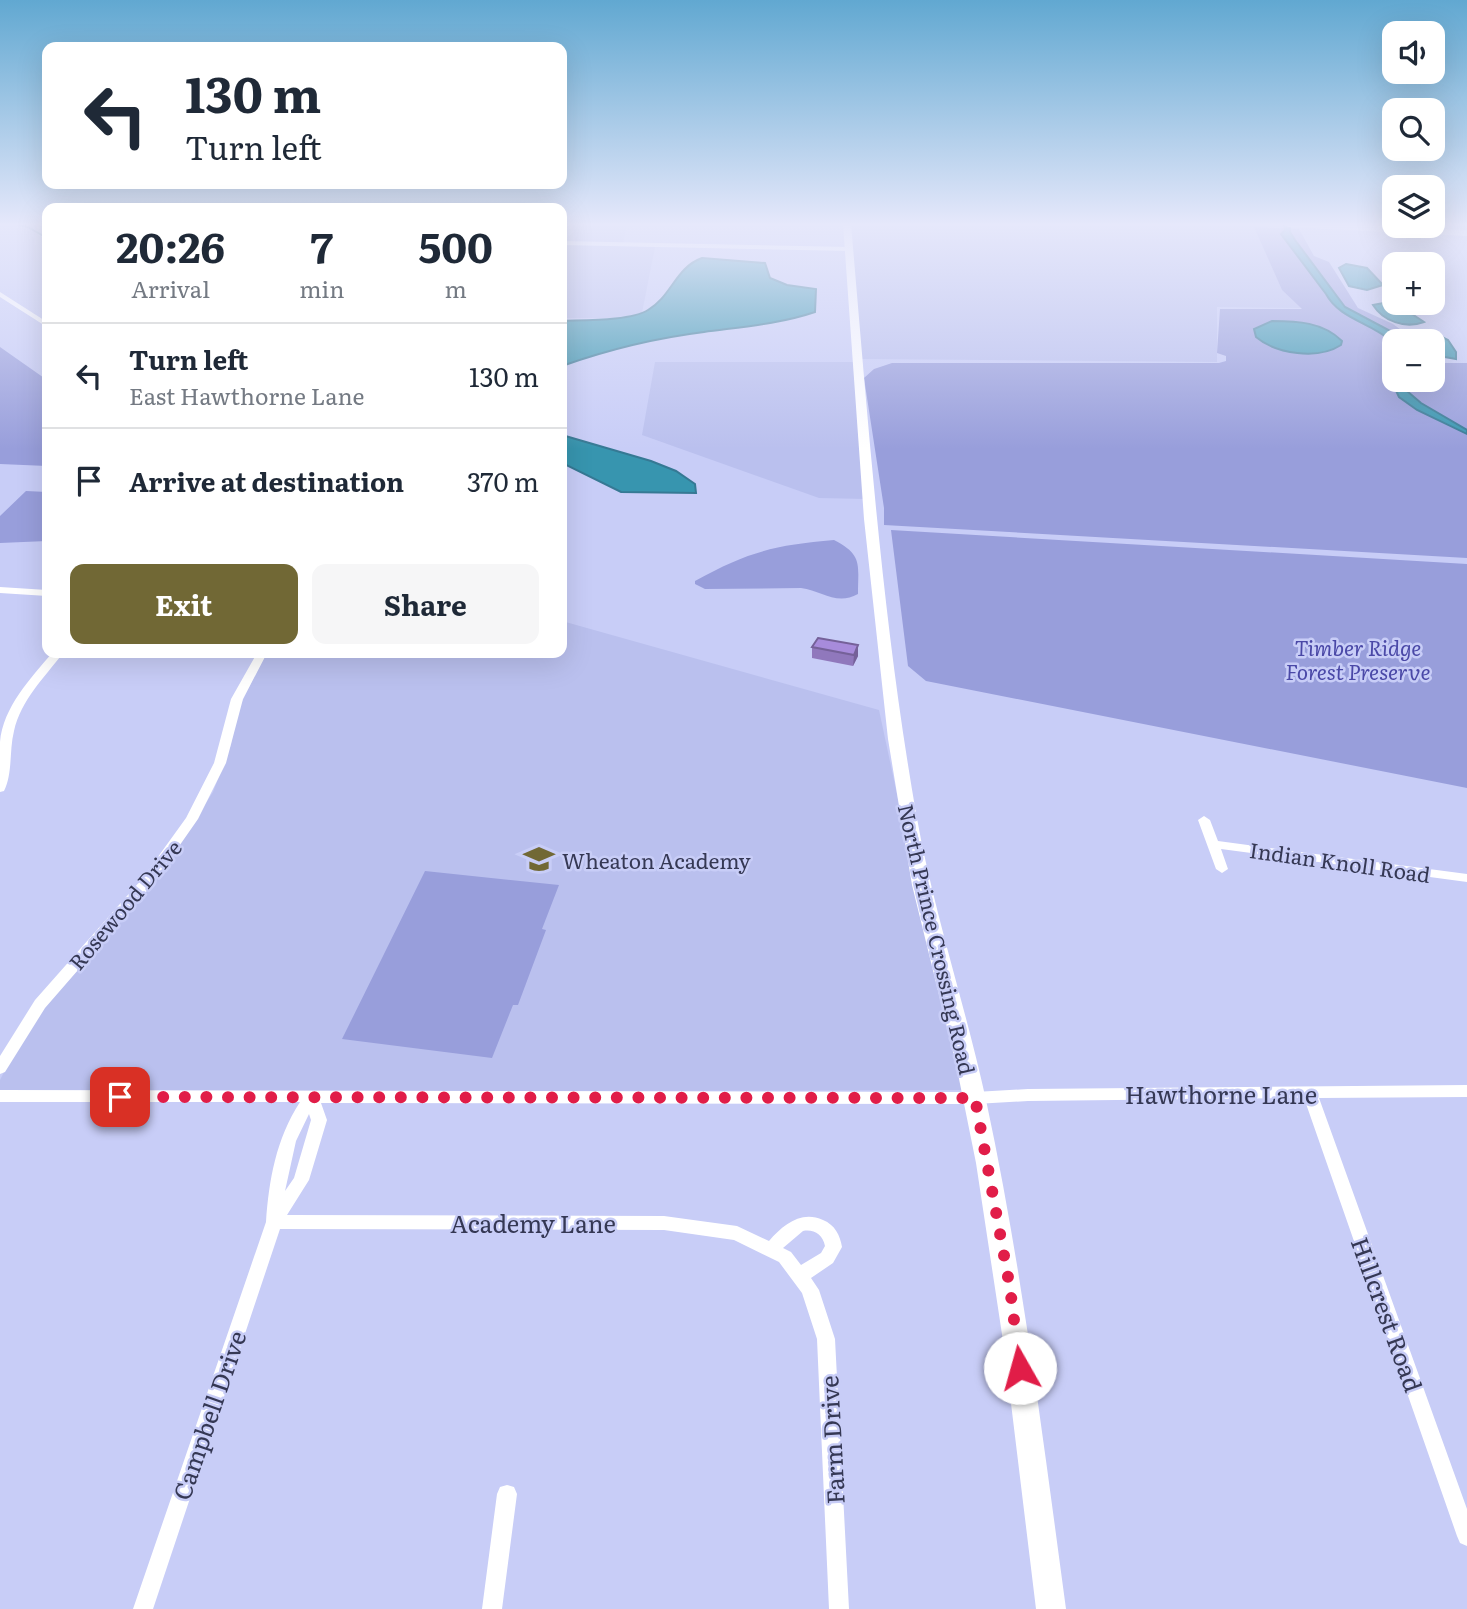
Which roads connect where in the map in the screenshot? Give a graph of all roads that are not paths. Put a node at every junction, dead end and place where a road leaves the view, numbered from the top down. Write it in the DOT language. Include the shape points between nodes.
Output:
graph roads {
  1 [pos="6,299"];
  2 [pos="853,299"];
  3 [pos="42,322"];
  4 [pos="0,590"];
  5 [pos="42,593"];
  6 [pos="54,658"];
  7 [pos="259,658"];
  8 [pos="2,744"];
  9 [pos="0,788"];
  10 [pos="1204,820"];
  11 [pos="1213,844"];
  12 [pos="1222,869"];
  13 [pos="1467,878"];
  14 [pos="0,1068"];
  15 [pos="1467,1091"];
  16 [pos="1309,1092"];
  17 [pos="0,1096"];
  18 [pos="313,1097"];
  19 [pos="975,1098"];
  20 [pos="274,1222"];
  21 [pos="778,1254"];
  22 [pos="799,1276"];
  23 [pos="508,1494"];
  24 [pos="1467,1536"];
  25 [pos="143,1609"];
  26 [pos="492,1609"];
  27 [pos="839,1609"];
  28 [pos="1051,1609"];
  1 -- 3 [label="street"];
  2 -- 19 [label="street, North Prince Crossing Road" via="878,604 903,789 917,871"];
  4 -- 5 [label="street"];
  6 -- 8 [label="street" via="20,700"];
  7 -- 14 [label="street, Rosewood Drive" via="237,699 220,763 192,819 140,891 40,1004"];
  8 -- 9 [label="street" via="6,762"];
  10 -- 11 [label="street"];
  11 -- 12 [label="street"];
  11 -- 13 [label="street, Indian Knoll Road"];
  15 -- 16 [label="street, Hawthorne Lane"];
  16 -- 19 [label="street, Hawthorne Lane"];
  16 -- 24 [label="street, Hillcrest Road"];
  17 -- 18 [label="street, Hawthorne Lane"];
  18 -- 19 [label="street, Hawthorne Lane"];
  18 -- 20 [label="street, Campbell Drive" via="295,1122 276,1181"];
  18 -- 20 [label="street, Campbell Drive" via="319,1120 302,1180"];
  19 -- 28 [label="street, North Prince Crossing Road" via="1010,1288"];
  20 -- 21 [label="street, Academy Lane" via="664,1223 737,1233"];
  20 -- 25 [label="street, Campbell Drive"];
  21 -- 22 [label="street, Farm Drive"];
  21 -- 22 [label="street" via="784,1235 801,1224 818,1225 831,1235 834,1247 827,1258"];
  22 -- 27 [label="street, Farm Drive" via="810,1290 826,1339"];
  23 -- 26 [label="street"];
}
